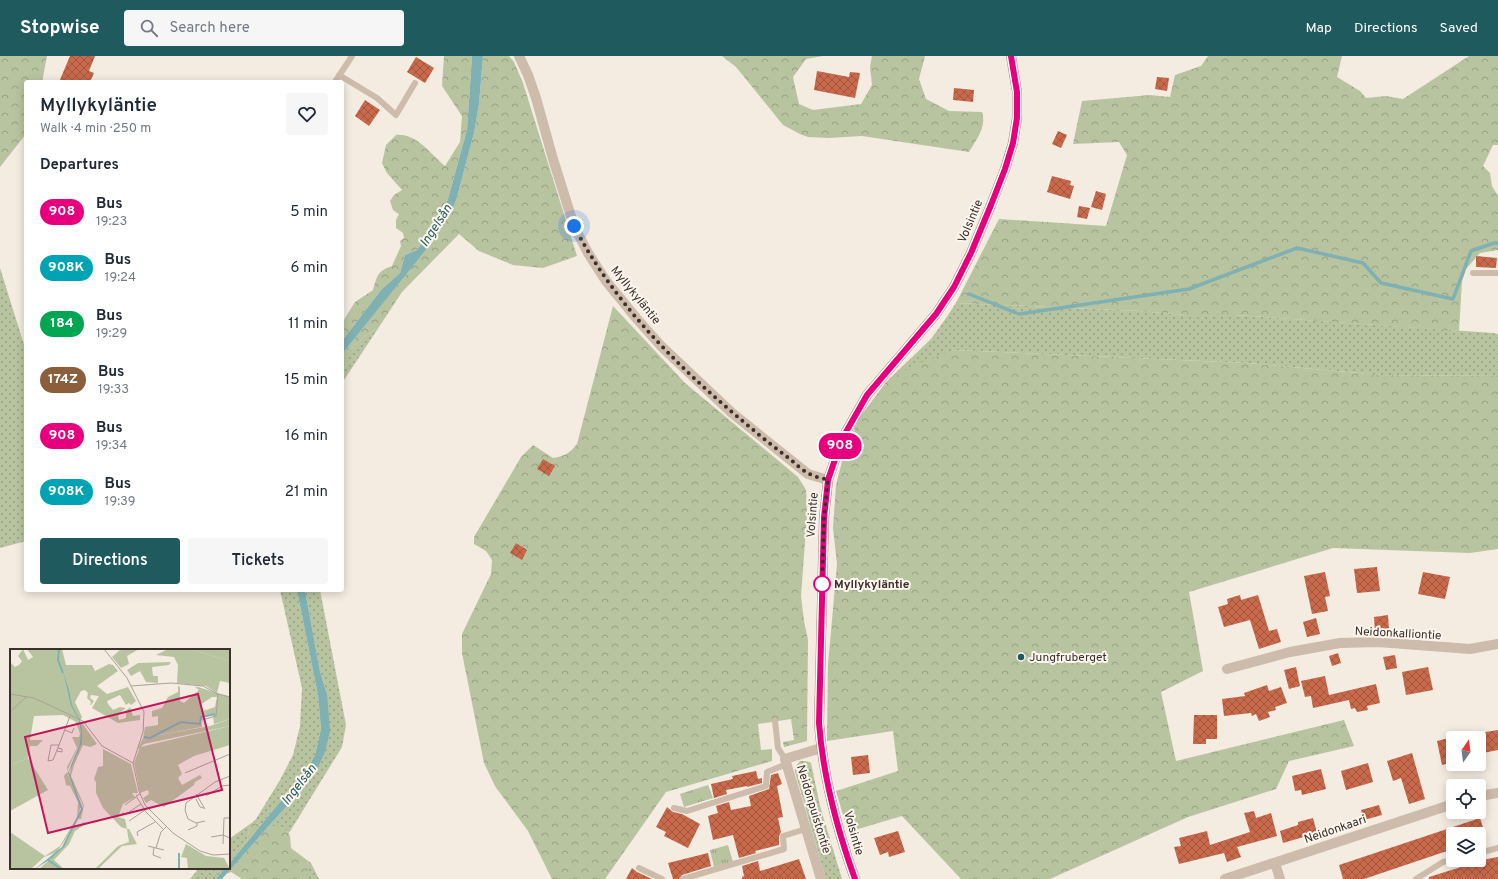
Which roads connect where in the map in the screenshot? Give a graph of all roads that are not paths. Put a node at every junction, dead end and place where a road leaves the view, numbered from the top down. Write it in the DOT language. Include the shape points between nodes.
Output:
graph roads {
  1 [pos="352,56"];
  2 [pos="519,56"];
  3 [pos="1011,56"];
  4 [pos="339,75"];
  5 [pos="336,80"];
  6 [pos="415,83"];
  7 [pos="1473,273"];
  8 [pos="1498,273"];
  9 [pos="828,480"];
  10 [pos="1498,644"];
  11 [pos="1226,669"];
  12 [pos="775,721"];
  13 [pos="821,748"];
  14 [pos="786,762"];
  15 [pos="1498,793"];
  16 [pos="1486,795"];
  17 [pos="1446,806"];
  18 [pos="674,808"];
  19 [pos="806,829"];
  20 [pos="1498,848"];
  21 [pos="1486,851"];
  22 [pos="1446,861"];
  23 [pos="1275,863"];
  24 [pos="639,868"];
  25 [pos="662,879"];
  26 [pos="683,879"];
  27 [pos="821,879"];
  28 [pos="855,879"];
  29 [pos="1225,879"];
  30 [pos="1280,879"];
  31 [pos="1416,879"];
  1 -- 4 [label="lane"];
  2 -- 9 [label="street, Myllykyläntie" via="536,98 574,226 606,281 661,346 732,413 808,474"];
  3 -- 9 [label="street, Volsintie" via="1017,92 1017,118 1013,143 971,253 954,287 936,314 867,395 842,439"];
  4 -- 5 [label="lane"];
  4 -- 6 [label="lane" via="377,98 396,114"];
  7 -- 8 [label="lane"];
  9 -- 13 [label="street, Volsintie" via="824,518 819,690"];
  10 -- 11 [label="street, Neidonkalliontie" via="1470,649 1378,642 1340,643 1290,652"];
  12 -- 14 [label="lane" via="778,748"];
  13 -- 14 [label="street, Neidonpuistontie"];
  13 -- 28 [label="street, Volsintie" via="843,845"];
  14 -- 18 [label="lane" via="767,772 766,786 687,811"];
  14 -- 19 [label="street, Neidonpuistontie"];
  15 -- 16 [label="street"];
  17 -- 23 [label="street, Neidonkaari"];
  19 -- 26 [label="lane" via="783,836 784,849"];
  19 -- 27 [label="street, Neidonpuistontie"];
  20 -- 21 [label="lane"];
  22 -- 31 [label="lane"];
  23 -- 29 [label="street, Neidonkaari"];
  23 -- 30 [label="street"];
  24 -- 25 [label="lane"];
}
